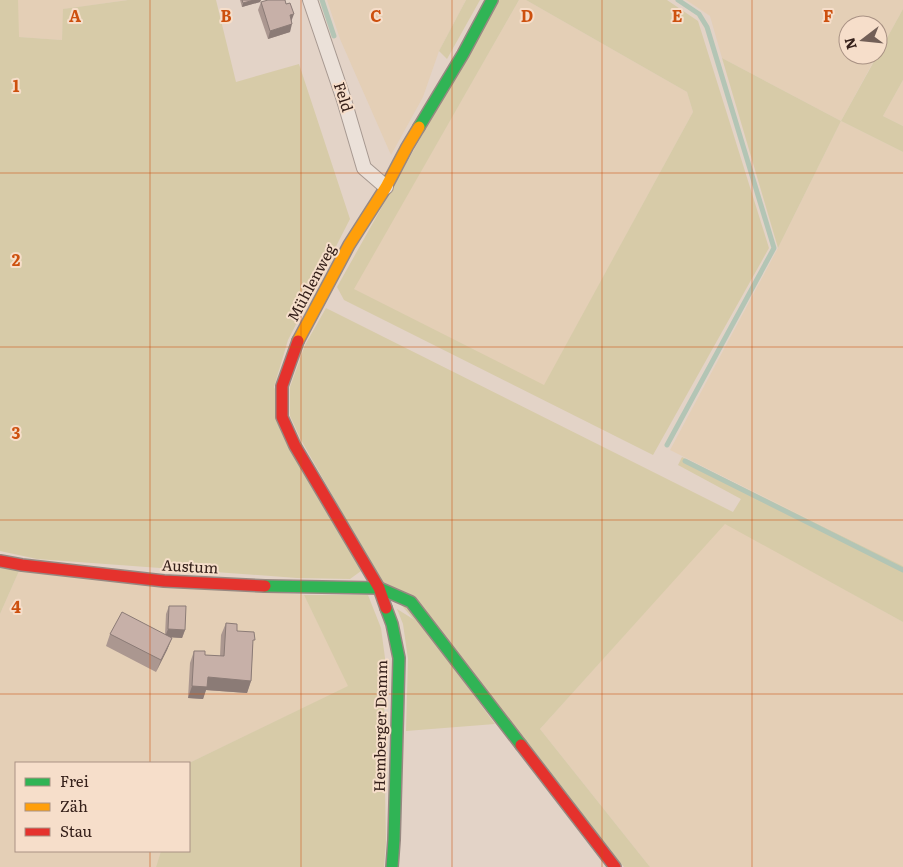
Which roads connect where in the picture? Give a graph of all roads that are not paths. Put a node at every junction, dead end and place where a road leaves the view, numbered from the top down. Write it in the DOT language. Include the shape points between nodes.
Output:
graph roads {
  1 [pos="310,0"];
  2 [pos="492,0"];
  3 [pos="386,187"];
  4 [pos="0,560"];
  5 [pos="379,588"];
  6 [pos="392,867"];
  7 [pos="615,867"];
  1 -- 3 [label="street, Feld" via="364,168"];
  2 -- 3 [label="street, Mühlenweg"];
  3 -- 5 [label="street, Mühlenweg" via="349,245 298,342 282,386 282,417 295,446"];
  4 -- 5 [label="street, Austum" via="164,581"];
  5 -- 6 [label="street, Hemberger Damm" via="392,624 399,658"];
  5 -- 7 [label="street" via="410,602"];
}
